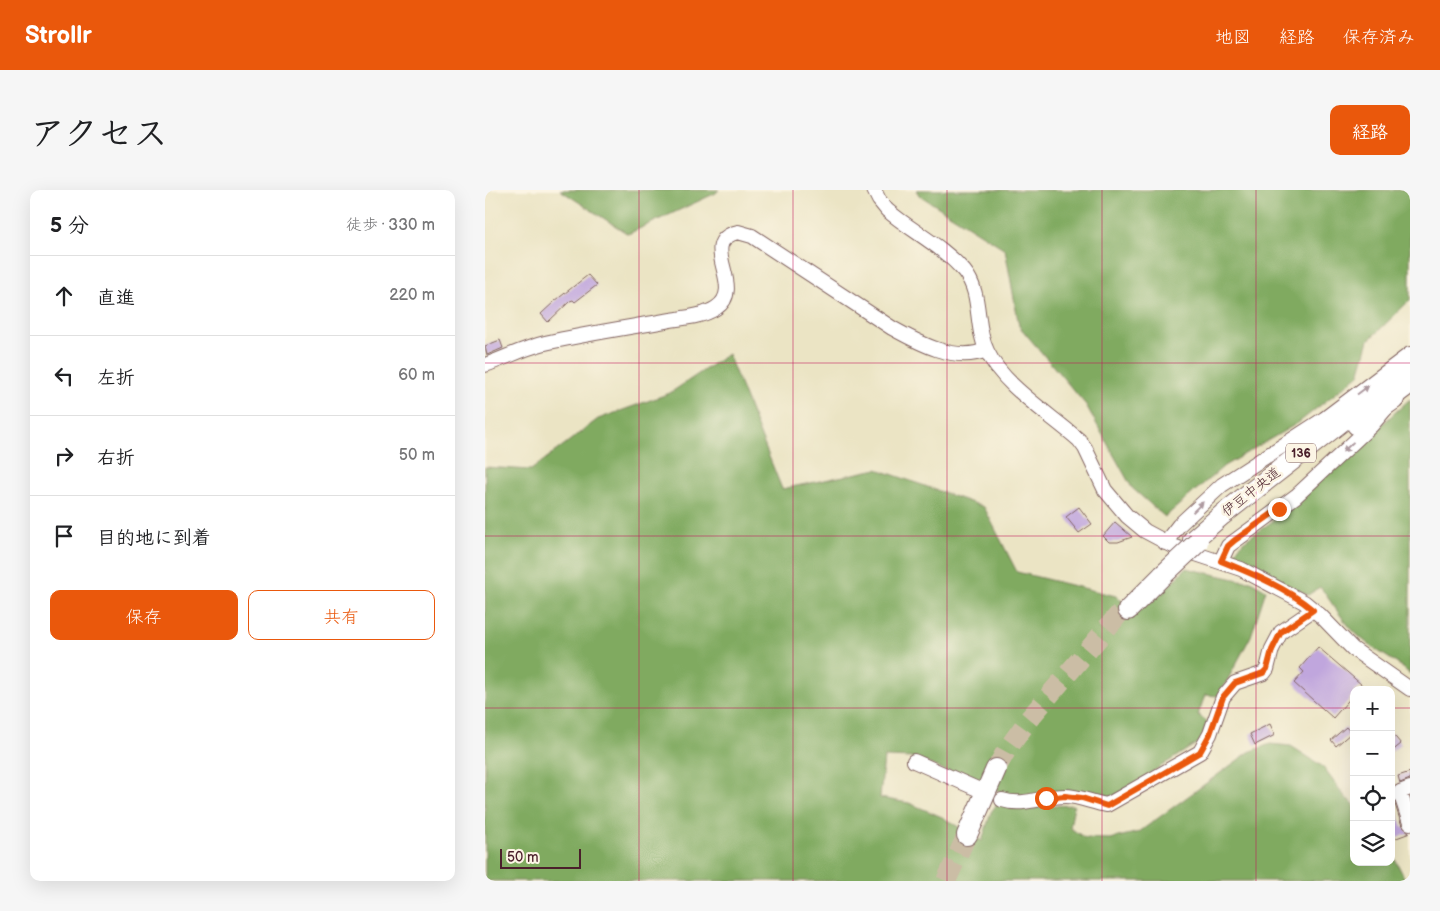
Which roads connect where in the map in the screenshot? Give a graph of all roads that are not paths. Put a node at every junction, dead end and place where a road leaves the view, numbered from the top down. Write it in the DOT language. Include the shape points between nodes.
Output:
graph roads {
  1 [pos="874,190"];
  2 [pos="986,350"];
  3 [pos="1410,354"];
  4 [pos="485,365"];
  5 [pos="1410,368"];
  6 [pos="1410,374"];
  7 [pos="1410,387"];
  8 [pos="1394,400"];
  9 [pos="1324,419"];
  10 [pos="1262,489"];
  11 [pos="1197,538"];
  12 [pos="1165,543"];
  13 [pos="1221,561"];
  14 [pos="1126,608"];
  15 [pos="1313,610"];
  16 [pos="1410,689"];
  17 [pos="914,761"];
  18 [pos="999,770"];
  19 [pos="1410,788"];
  20 [pos="982,791"];
  21 [pos="1002,800"];
  22 [pos="1410,823"];
  23 [pos="970,836"];
  1 -- 2 [label="street" via="887,210 965,272 977,298"];
  2 -- 4 [label="street" via="960,355 908,337 752,236 738,232 723,241 720,248 719,259 726,277 727,292 715,309 535,345"];
  2 -- 12 [label="street" via="1008,381 1079,440 1115,503 1135,523"];
  9 -- 3 [label="street, one-way"];
  5 -- 11 [label="highway, 伊豆中央道 / 136"];
  6 -- 10 [label="highway, 伊豆中央道 / 136"];
  7 -- 8 [label="street"];
  8 -- 10 [label="highway"];
  8 -- 13 [label="street, one-way" via="1371,426 1302,490 1228,546"];
  9 -- 11 [label="highway" via="1222,507"];
  12 -- 9 [label="street, one-way" via="1179,525 1222,485"];
  10 -- 11 [label="highway, 伊豆中央道 / 136"];
  11 -- 14 [label="highway, 伊豆中央道 / 136, bridge"];
  12 -- 13 [label="street"];
  13 -- 15 [label="street" via="1304,602"];
  15 -- 16 [label="street" via="1353,649"];
  15 -- 21 [label="street" via="1281,632 1263,673 1235,683 1223,697 1200,752 1107,806 1065,796 1023,803"];
  17 -- 20 [label="street"];
  18 -- 23 [label="highway"];
  19 -- 22 [label="street" via="1400,792"];
}
